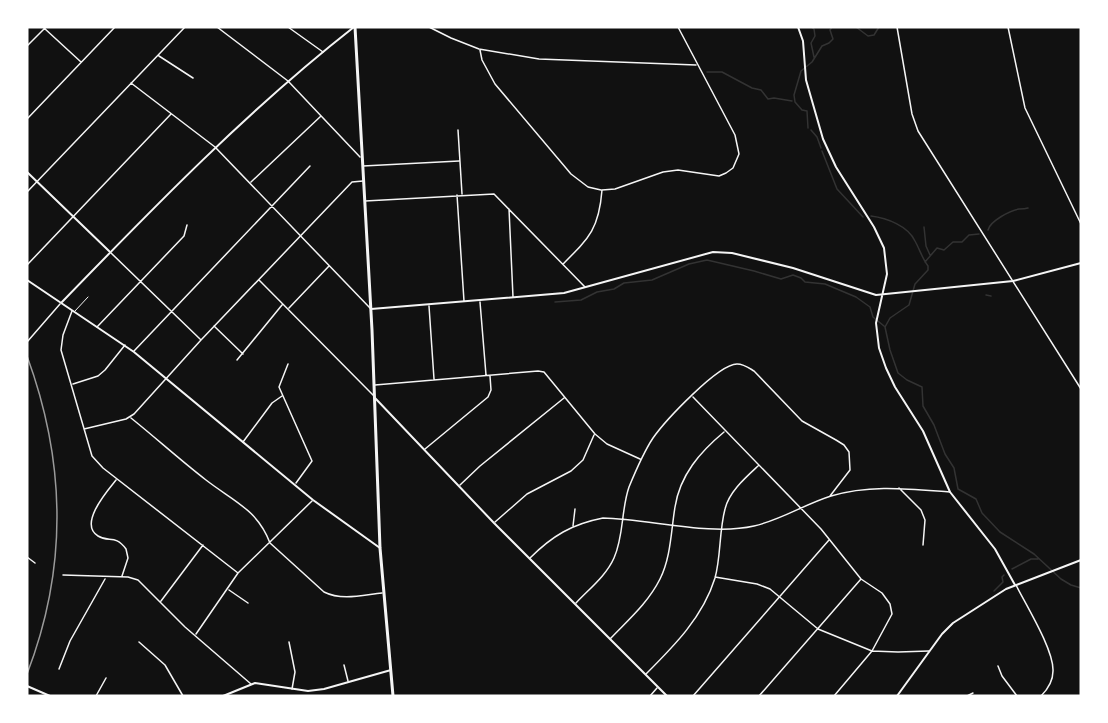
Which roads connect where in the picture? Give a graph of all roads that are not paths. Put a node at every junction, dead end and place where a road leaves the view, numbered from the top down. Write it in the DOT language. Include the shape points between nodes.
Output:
graph roads {
  1 [pos="116,27"];
  2 [pos="185,27"];
  3 [pos="217,27"];
  4 [pos="288,27"];
  5 [pos="355,27"];
  6 [pos="429,27"];
  7 [pos="678,27"];
  8 [pos="798,27"];
  9 [pos="897,27"];
  10 [pos="1008,27"];
  11 [pos="45,28"];
  12 [pos="27,46"];
  13 [pos="479,49"];
  14 [pos="323,52"];
  15 [pos="158,56"];
  16 [pos="81,63"];
  17 [pos="697,65"];
  18 [pos="193,78"];
  19 [pos="288,81"];
  20 [pos="131,83"];
  21 [pos="172,114"];
  22 [pos="321,116"];
  23 [pos="27,119"];
  24 [pos="458,130"];
  25 [pos="215,147"];
  26 [pos="362,158"];
  27 [pos="459,161"];
  28 [pos="310,166"];
  29 [pos="362,166"];
  30 [pos="27,172"];
  31 [pos="363,181"];
  32 [pos="37,182"];
  33 [pos="250,183"];
  34 [pos="602,190"];
  35 [pos="27,192"];
  36 [pos="457,195"];
  37 [pos="462,195"];
  38 [pos="364,201"];
  39 [pos="272,205"];
  40 [pos="509,208"];
  41 [pos="73,217"];
  42 [pos="1081,224"];
  43 [pos="187,225"];
  44 [pos="301,235"];
  45 [pos="110,252"];
  46 [pos="1081,263"];
  47 [pos="563,264"];
  48 [pos="27,265"];
  49 [pos="330,265"];
  50 [pos="259,279"];
  51 [pos="27,280"];
  52 [pos="140,281"];
  53 [pos="1013,281"];
  54 [pos="585,288"];
  55 [pos="883,295"];
  56 [pos="88,297"];
  57 [pos="513,298"];
  58 [pos="480,300"];
  59 [pos="464,302"];
  60 [pos="61,303"];
  61 [pos="284,304"];
  62 [pos="429,305"];
  63 [pos="288,309"];
  64 [pos="371,309"];
  65 [pos="73,311"];
  66 [pos="171,311"];
  67 [pos="214,326"];
  68 [pos="96,327"];
  69 [pos="201,340"];
  70 [pos="27,342"];
  71 [pos="125,345"];
  72 [pos="134,352"];
  73 [pos="243,354"];
  74 [pos="237,360"];
  75 [pos="288,364"];
  76 [pos="490,375"];
  77 [pos="486,376"];
  78 [pos="165,378"];
  79 [pos="434,380"];
  80 [pos="72,384"];
  81 [pos="375,385"];
  82 [pos="1081,388"];
  83 [pos="283,396"];
  84 [pos="692,396"];
  85 [pos="375,398"];
  86 [pos="565,398"];
  87 [pos="130,417"];
  88 [pos="84,429"];
  89 [pos="725,430"];
  90 [pos="595,434"];
  91 [pos="243,442"];
  92 [pos="424,449"];
  93 [pos="640,460"];
  94 [pos="759,466"];
  95 [pos="117,479"];
  96 [pos="295,484"];
  97 [pos="459,486"];
  98 [pos="899,488"];
  99 [pos="950,492"];
  100 [pos="830,496"];
  101 [pos="313,500"];
  102 [pos="575,508"];
  103 [pos="802,508"];
  104 [pos="623,518"];
  105 [pos="494,523"];
  106 [pos="673,524"];
  107 [pos="573,526"];
  108 [pos="722,530"];
  109 [pos="829,540"];
  110 [pos="270,543"];
  111 [pos="202,545"];
  112 [pos="923,545"];
  113 [pos="380,548"];
  114 [pos="27,557"];
  115 [pos="530,559"];
  116 [pos="1081,560"];
  117 [pos="35,563"];
  118 [pos="238,573"];
  119 [pos="63,575"];
  120 [pos="122,577"];
  121 [pos="715,577"];
  122 [pos="106,578"];
  123 [pos="861,579"];
  124 [pos="1016,585"];
  125 [pos="228,589"];
  126 [pos="383,593"];
  127 [pos="780,596"];
  128 [pos="160,602"];
  129 [pos="248,603"];
  130 [pos="575,604"];
  131 [pos="818,629"];
  132 [pos="196,635"];
  133 [pos="609,639"];
  134 [pos="139,642"];
  135 [pos="289,642"];
  136 [pos="930,650"];
  137 [pos="872,651"];
  138 [pos="344,665"];
  139 [pos="998,666"];
  140 [pos="59,669"];
  141 [pos="391,670"];
  142 [pos="645,675"];
  143 [pos="106,678"];
  144 [pos="348,682"];
  145 [pos="251,684"];
  146 [pos="28,686"];
  147 [pos="658,687"];
  148 [pos="291,689"];
  149 [pos="973,693"];
  150 [pos="50,696"];
  151 [pos="96,696"];
  152 [pos="183,696"];
  153 [pos="223,696"];
  154 [pos="393,696"];
  155 [pos="650,696"];
  156 [pos="667,696"];
  157 [pos="693,696"];
  158 [pos="759,696"];
  159 [pos="834,696"];
  160 [pos="897,696"];
  161 [pos="967,696"];
  162 [pos="1017,696"];
  163 [pos="1041,696"];
  1 -- 16 [label="street"];
  2 -- 15 [label="street"];
  3 -- 19 [label="street"];
  4 -- 14 [label="street"];
  5 -- 14 [label="street"];
  5 -- 26 [label="main road"];
  6 -- 13 [label="street"];
  7 -- 17 [label="street"];
  8 -- 55 [label="street" via="805,72 828,151 884,248 887,274"];
  9 -- 53 [label="street" via="918,130"];
  10 -- 42 [label="street" via="1025,108"];
  11 -- 12 [label="street"];
  11 -- 16 [label="street"];
  13 -- 17 [label="street" via="538,59"];
  13 -- 34 [label="street" via="495,84 571,174 588,187"];
  14 -- 19 [label="street"];
  15 -- 18 [label="street"];
  15 -- 20 [label="street"];
  16 -- 23 [label="street"];
  17 -- 34 [label="street" via="735,135 739,154 733,168 719,176 678,170 663,172"];
  19 -- 22 [label="street"];
  19 -- 25 [label="street"];
  20 -- 21 [label="street"];
  20 -- 32 [label="street"];
  21 -- 25 [label="street"];
  21 -- 41 [label="street"];
  22 -- 26 [label="street"];
  22 -- 33 [label="street"];
  24 -- 27 [label="street"];
  25 -- 33 [label="street"];
  25 -- 45 [label="street"];
  26 -- 29 [label="main road"];
  27 -- 29 [label="street"];
  27 -- 37 [label="street"];
  28 -- 39 [label="street"];
  29 -- 31 [label="main road"];
  30 -- 32 [label="street"];
  31 -- 38 [label="main road"];
  31 -- 44 [label="street" via="352,182"];
  32 -- 35 [label="street"];
  32 -- 41 [label="street"];
  33 -- 39 [label="street"];
  34 -- 47 [label="street" via="594,231"];
  36 -- 37 [label="street"];
  36 -- 38 [label="street"];
  36 -- 59 [label="street"];
  37 -- 40 [label="street" via="494,194"];
  38 -- 64 [label="main road"];
  39 -- 44 [label="street"];
  39 -- 66 [label="street"];
  40 -- 47 [label="street"];
  40 -- 57 [label="street"];
  41 -- 45 [label="street"];
  41 -- 48 [label="street"];
  43 -- 52 [label="street" via="184,236"];
  44 -- 49 [label="street"];
  44 -- 50 [label="street"];
  45 -- 52 [label="street"];
  45 -- 60 [label="street"];
  46 -- 53 [label="street"];
  47 -- 54 [label="street"];
  49 -- 63 [label="street"];
  49 -- 64 [label="street"];
  50 -- 61 [label="street"];
  50 -- 67 [label="street"];
  51 -- 60 [label="street"];
  52 -- 66 [label="street"];
  52 -- 68 [label="street"];
  53 -- 55 [label="street"];
  53 -- 82 [label="street"];
  54 -- 55 [label="street" via="700,254 721,252 793,268 868,294"];
  54 -- 57 [label="street"];
  55 -- 99 [label="street" via="876,323 879,348"];
  56 -- 65 [label="lane"];
  57 -- 58 [label="street"];
  58 -- 59 [label="street"];
  58 -- 77 [label="street"];
  59 -- 62 [label="street"];
  60 -- 65 [label="street"];
  60 -- 70 [label="street"];
  61 -- 63 [label="street"];
  61 -- 73 [label="street"];
  62 -- 64 [label="street"];
  62 -- 79 [label="street"];
  63 -- 85 [label="street"];
  64 -- 81 [label="main road"];
  65 -- 68 [label="street"];
  65 -- 80 [label="street" via="61,350"];
  66 -- 69 [label="street"];
  66 -- 72 [label="street"];
  67 -- 69 [label="street"];
  67 -- 73 [label="street"];
  68 -- 71 [label="street"];
  69 -- 78 [label="street"];
  71 -- 72 [label="street"];
  71 -- 80 [label="street" via="98,376"];
  72 -- 78 [label="street"];
  73 -- 74 [label="street"];
  75 -- 83 [label="street" via="279,383"];
  76 -- 77 [label="street"];
  76 -- 86 [label="street" via="544,372"];
  76 -- 92 [label="street" via="488,397"];
  77 -- 79 [label="street"];
  78 -- 87 [label="street"];
  78 -- 91 [label="street"];
  79 -- 81 [label="street"];
  80 -- 88 [label="street"];
  81 -- 85 [label="main road"];
  83 -- 91 [label="street" via="272,403"];
  83 -- 96 [label="street" via="312,461"];
  84 -- 89 [label="street"];
  84 -- 93 [label="street" via="652,439"];
  84 -- 100 [label="street" via="727,366 744,365 754,371 802,421 844,445 849,452 850,470"];
  85 -- 92 [label="street"];
  85 -- 113 [label="main road"];
  86 -- 90 [label="street"];
  86 -- 97 [label="street"];
  87 -- 88 [label="street"];
  87 -- 110 [label="street" via="250,511"];
  88 -- 95 [label="street" via="92,456"];
  89 -- 94 [label="street"];
  89 -- 106 [label="street" via="693,462 683,480"];
  90 -- 93 [label="street"];
  90 -- 105 [label="street" via="583,460 571,471 527,494"];
  91 -- 96 [label="street"];
  92 -- 97 [label="street"];
  93 -- 104 [label="street" via="628,490"];
  94 -- 103 [label="street"];
  94 -- 108 [label="street" via="734,491 725,508"];
  95 -- 111 [label="street"];
  95 -- 120 [label="street" via="95,508 92,525 97,536 115,539 126,549 128,558"];
  96 -- 101 [label="street"];
  97 -- 105 [label="street"];
  98 -- 99 [label="street"];
  98 -- 100 [label="street"];
  98 -- 112 [label="street" via="921,510 925,520"];
  99 -- 124 [label="street" via="995,549"];
  100 -- 103 [label="street"];
  101 -- 110 [label="street"];
  101 -- 113 [label="street"];
  102 -- 107 [label="street"];
  103 -- 108 [label="street" via="754,526"];
  103 -- 109 [label="street"];
  104 -- 106 [label="street"];
  104 -- 107 [label="street" via="603,518"];
  104 -- 130 [label="street" via="613,561"];
  105 -- 115 [label="street"];
  106 -- 108 [label="street"];
  106 -- 133 [label="street" via="660,578 645,603"];
  107 -- 115 [label="street"];
  108 -- 121 [label="street"];
  109 -- 123 [label="street"];
  109 -- 127 [label="street"];
  110 -- 118 [label="street"];
  110 -- 126 [label="street" via="334,597"];
  111 -- 118 [label="street"];
  111 -- 128 [label="street"];
  113 -- 126 [label="main road"];
  114 -- 117 [label="street"];
  115 -- 130 [label="street"];
  116 -- 124 [label="street"];
  118 -- 125 [label="street"];
  119 -- 122 [label="street"];
  120 -- 122 [label="street"];
  120 -- 128 [label="street" via="142,583"];
  121 -- 127 [label="street" via="757,584"];
  121 -- 142 [label="street" via="694,620"];
  122 -- 140 [label="street" via="70,641"];
  123 -- 131 [label="street"];
  123 -- 137 [label="street" via="882,593 892,615"];
  124 -- 136 [label="street" via="950,626"];
  124 -- 163 [label="street" via="1053,665 1052,682"];
  125 -- 129 [label="street"];
  125 -- 132 [label="street"];
  126 -- 141 [label="main road"];
  127 -- 131 [label="street"];
  127 -- 157 [label="street"];
  128 -- 132 [label="street"];
  130 -- 133 [label="street"];
  131 -- 137 [label="street"];
  131 -- 158 [label="street"];
  132 -- 145 [label="street"];
  133 -- 142 [label="street"];
  134 -- 152 [label="street" via="165,665"];
  135 -- 148 [label="street" via="295,672"];
  136 -- 137 [label="street"];
  136 -- 160 [label="street"];
  137 -- 159 [label="street"];
  138 -- 144 [label="street"];
  139 -- 162 [label="street"];
  141 -- 144 [label="street"];
  141 -- 154 [label="main road"];
  142 -- 147 [label="street"];
  143 -- 151 [label="street"];
  144 -- 148 [label="street" via="308,691"];
  145 -- 148 [label="street"];
  145 -- 153 [label="street"];
  146 -- 150 [label="street"];
  147 -- 155 [label="street"];
  147 -- 156 [label="street"];
  149 -- 161 [label="street"];
}
